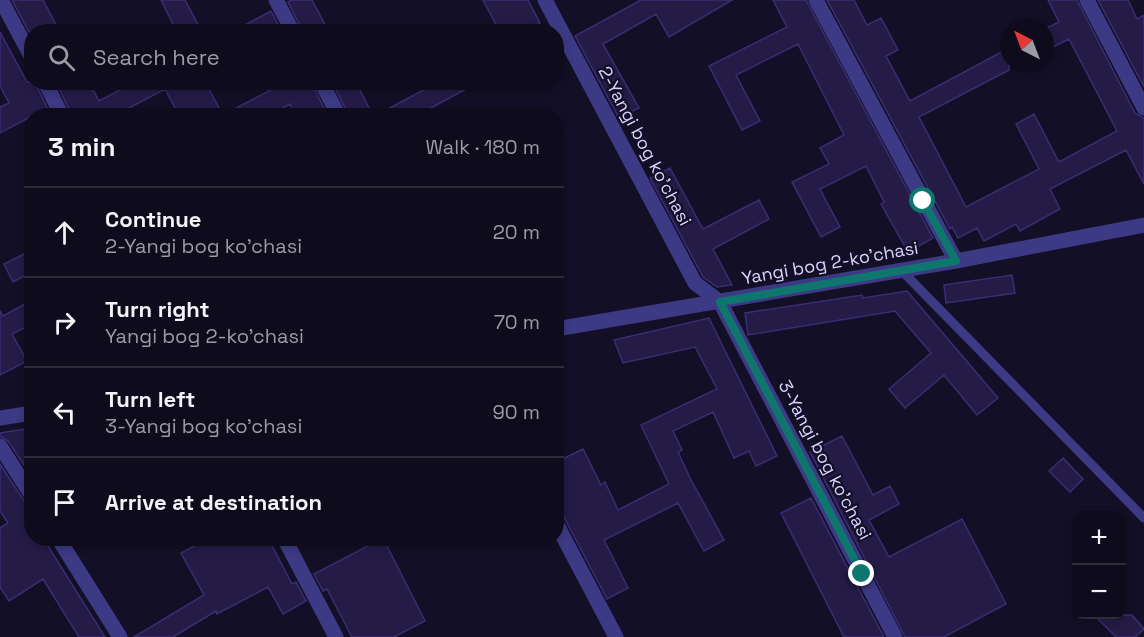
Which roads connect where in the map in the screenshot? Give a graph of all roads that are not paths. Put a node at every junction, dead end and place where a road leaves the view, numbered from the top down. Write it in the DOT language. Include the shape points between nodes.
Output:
graph roads {
  1 [pos="1,0"];
  2 [pos="276,0"];
  3 [pos="545,0"];
  4 [pos="816,0"];
  5 [pos="1087,0"];
  6 [pos="289,24"];
  7 [pos="558,24"];
  8 [pos="564,36"];
  9 [pos="24,43"];
  10 [pos="49,90"];
  11 [pos="325,90"];
  12 [pos="58,108"];
  13 [pos="335,108"];
  14 [pos="1144,108"];
  15 [pos="1144,225"];
  16 [pos="956,261"];
  17 [pos="901,270"];
  18 [pos="720,302"];
  19 [pos="564,328"];
  20 [pos="24,414"];
  21 [pos="0,418"];
  22 [pos="0,446"];
  23 [pos="24,484"];
  24 [pos="1144,518"];
  25 [pos="564,538"];
  26 [pos="63,546"];
  27 [pos="288,546"];
  28 [pos="120,637"];
  29 [pos="336,637"];
  30 [pos="616,637"];
  31 [pos="895,637"];
  1 -- 9 [label="street"];
  2 -- 6 [label="street"];
  3 -- 7 [label="street, 2-Yangi bog koʼchasi"];
  4 -- 16 [label="street"];
  5 -- 14 [label="street"];
  8 -- 18 [label="street, 2-Yangi bog koʼchasi" via="695,283"];
  10 -- 12 [label="street"];
  11 -- 13 [label="street"];
  15 -- 16 [label="street, Yangi bog 2-koʼchasi"];
  16 -- 17 [label="street, Yangi bog 2-koʼchasi"];
  17 -- 18 [label="street, Yangi bog 2-koʼchasi"];
  17 -- 24 [label="lane"];
  18 -- 19 [label="street, Yangi bog 2-koʼchasi"];
  18 -- 31 [label="street, 3-Yangi bog koʼchasi"];
  20 -- 21 [label="street"];
  22 -- 23 [label="street"];
  25 -- 30 [label="street"];
  26 -- 28 [label="street"];
  27 -- 29 [label="street"];
}
